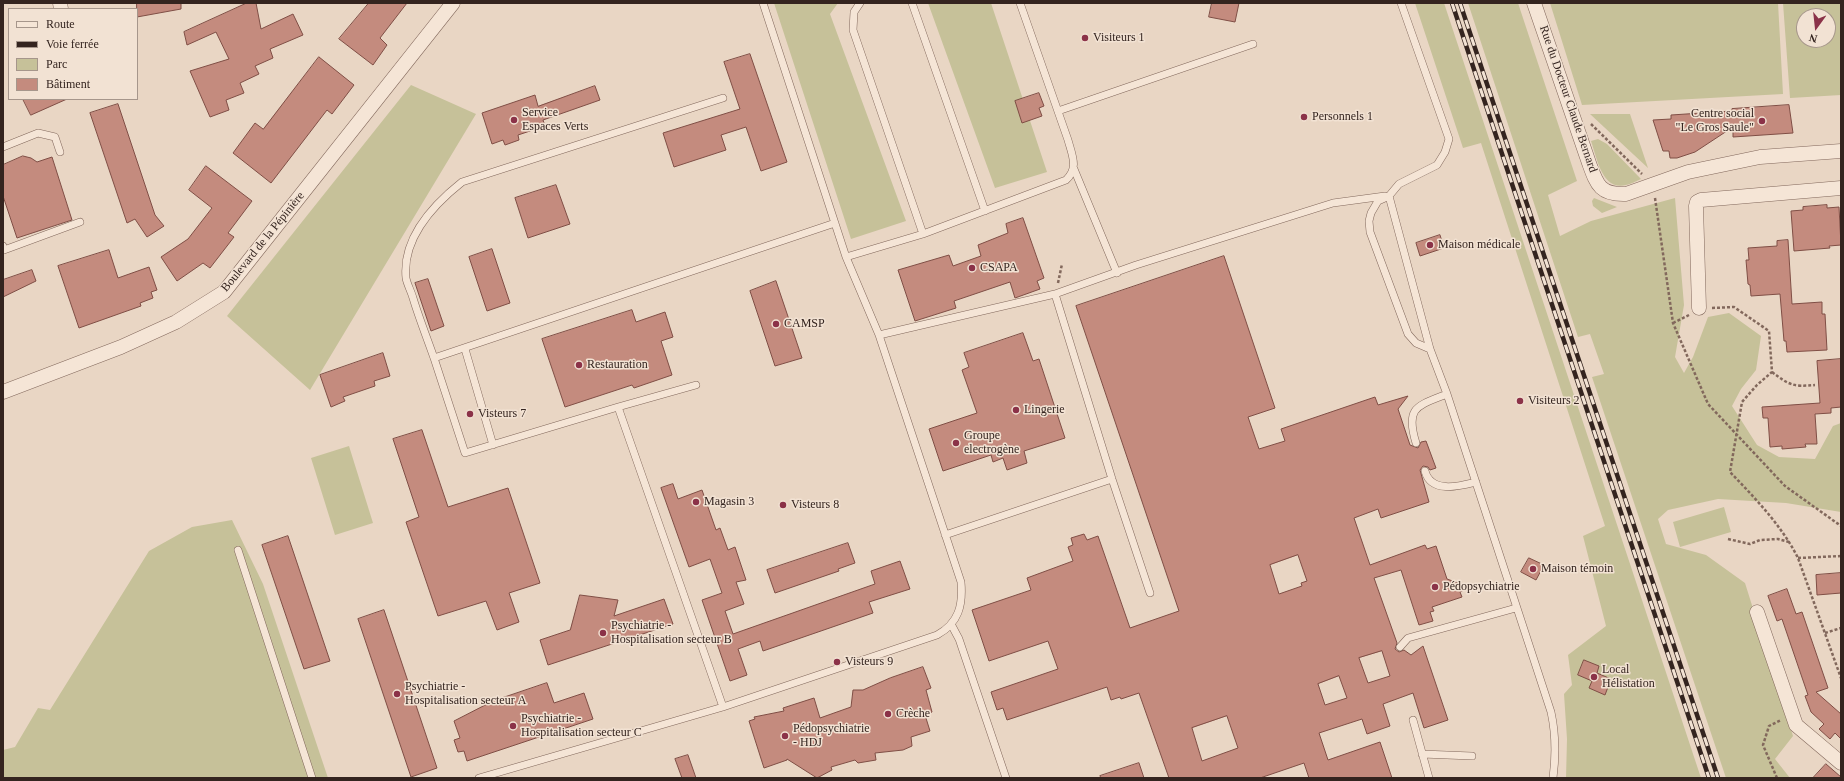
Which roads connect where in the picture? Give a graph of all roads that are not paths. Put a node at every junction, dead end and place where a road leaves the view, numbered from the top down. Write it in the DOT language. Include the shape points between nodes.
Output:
graph roads {
  1 [pos="453,3"];
  2 [pos="763,3"];
  3 [pos="860,3"];
  4 [pos="912,3"];
  5 [pos="1020,3"];
  6 [pos="1402,3"];
  7 [pos="1534,3"];
  8 [pos="1253,44"];
  9 [pos="723,98"];
  10 [pos="1058,112"];
  11 [pos="3,147"];
  12 [pos="1841,151"];
  13 [pos="60,152"];
  14 [pos="1074,169"];
  15 [pos="1841,188"];
  16 [pos="1389,196"];
  17 [pos="985,211"];
  18 [pos="80,222"];
  19 [pos="835,223"];
  20 [pos="923,234"];
  21 [pos="3,246"];
  22 [pos="846,257"];
  23 [pos="1117,272"];
  24 [pos="1055,294"];
  25 [pos="1699,308"];
  26 [pos="878,335"];
  27 [pos="465,349"];
  28 [pos="1430,349"];
  29 [pos="434,358"];
  30 [pos="696,385"];
  31 [pos="3,392"];
  32 [pos="1448,394"];
  33 [pos="618,407"];
  34 [pos="1416,443"];
  35 [pos="493,445"];
  36 [pos="1425,471"];
  37 [pos="1112,479"];
  38 [pos="1476,482"];
  39 [pos="945,535"];
  40 [pos="238,550"];
  41 [pos="1150,593"];
  42 [pos="1516,608"];
  43 [pos="1757,612"];
  44 [pos="951,624"];
  45 [pos="1400,647"];
  46 [pos="723,707"];
  47 [pos="1413,720"];
  48 [pos="1422,754"];
  49 [pos="1472,756"];
  50 [pos="1841,762"];
  51 [pos="312,778"];
  52 [pos="479,778"];
  53 [pos="1006,778"];
  54 [pos="1429,778"];
  55 [pos="1553,778"];
  1 -- 31 [label="street, Boulevard de la Pépinière" via="224,292 176,322 121,347"];
  2 -- 19 [label="lane"];
  3 -- 20 [label="lane" via="854,12 853,30"];
  4 -- 17 [label="lane"];
  5 -- 10 [label="lane"];
  6 -- 16 [label="lane" via="1449,139 1445,152 1436,164 1399,184"];
  7 -- 12 [label="street, Rue du Docteur Claude Bernard" via="1597,184 1606,192 1626,194 1688,172 1760,157"];
  8 -- 10 [label="lane"];
  9 -- 29 [label="lane" via="462,182 443,197 413,238 406,259 406,279"];
  10 -- 14 [label="lane" via="1072,154"];
  11 -- 13 [label="lane" via="38,134 55,137"];
  14 -- 17 [label="lane" via="1066,180"];
  14 -- 23 [label="lane"];
  15 -- 25 [label="street" via="1697,202"];
  16 -- 23 [label="lane" via="1333,203"];
  16 -- 28 [label="lane"];
  16 -- 28 [label="lane" via="1378,201 1371,213 1370,232 1408,334 1416,343"];
  17 -- 20 [label="lane"];
  18 -- 21 [label="lane" via="4,250"];
  19 -- 22 [label="lane"];
  19 -- 27 [label="lane"];
  20 -- 22 [label="lane"];
  22 -- 26 [label="lane"];
  23 -- 24 [label="lane"];
  24 -- 26 [label="lane"];
  24 -- 37 [label="lane"];
  26 -- 39 [label="lane"];
  27 -- 29 [label="lane"];
  27 -- 35 [label="lane"];
  28 -- 32 [label="lane"];
  29 -- 35 [label="lane" via="465,454"];
  30 -- 33 [label="lane"];
  32 -- 34 [label="lane" via="1421,404 1414,411 1412,425"];
  32 -- 38 [label="lane"];
  33 -- 35 [label="lane"];
  33 -- 46 [label="lane"];
  36 -- 38 [label="lane" via="1426,476 1439,486"];
  37 -- 39 [label="lane"];
  37 -- 41 [label="lane"];
  38 -- 42 [label="lane"];
  39 -- 44 [label="lane" via="961,588 962,600 958,615"];
  40 -- 51 [label="lane"];
  42 -- 45 [label="lane" via="1408,638"];
  42 -- 55 [label="lane" via="1551,712 1556,755"];
  43 -- 50 [label="street" via="1796,725"];
  44 -- 46 [label="lane" via="937,635"];
  44 -- 53 [label="lane" via="959,639"];
  46 -- 52 [label="lane"];
  47 -- 48 [label="lane"];
  48 -- 49 [label="lane"];
  48 -- 54 [label="lane"];
}
